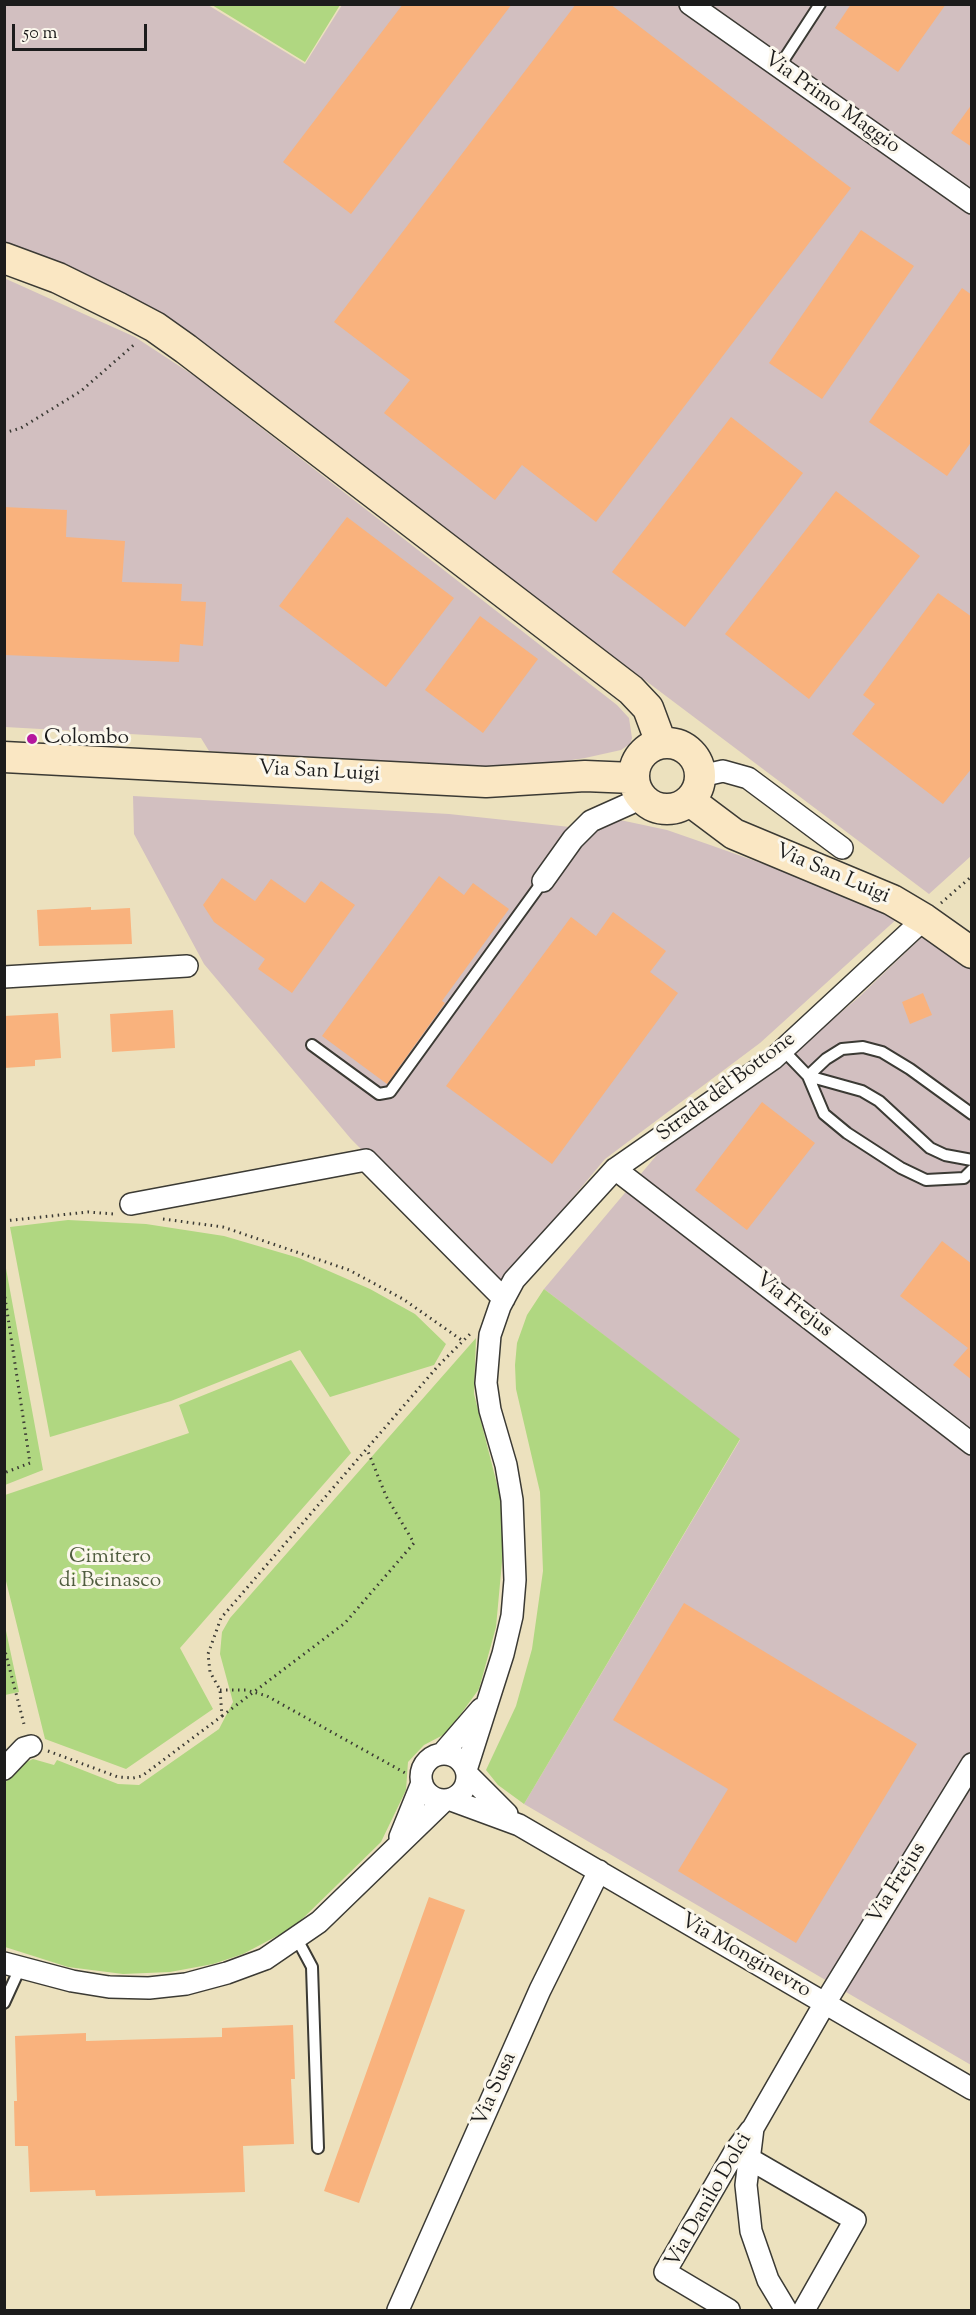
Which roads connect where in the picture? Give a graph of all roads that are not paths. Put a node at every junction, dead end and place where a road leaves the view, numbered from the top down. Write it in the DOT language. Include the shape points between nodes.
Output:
graph roads {
  1 [pos="690,4"];
  2 [pos="820,4"];
  3 [pos="778,67"];
  4 [pos="972,203"];
  5 [pos="4,258"];
  6 [pos="661,743"];
  7 [pos="4,757"];
  8 [pos="637,787"];
  9 [pos="695,788"];
  10 [pos="842,848"];
  11 [pos="543,881"];
  12 [pos="924,919"];
  13 [pos="972,953"];
  14 [pos="187,966"];
  15 [pos="4,977"];
  16 [pos="312,1045"];
  17 [pos="783,1050"];
  18 [pos="808,1076"];
  19 [pos="972,1114"];
  20 [pos="972,1160"];
  21 [pos="615,1169"];
  22 [pos="972,1170"];
  23 [pos="124,1209"];
  24 [pos="509,1290"];
  25 [pos="972,1444"];
  26 [pos="490,1696"];
  27 [pos="31,1746"];
  28 [pos="442,1754"];
  29 [pos="972,1764"];
  30 [pos="4,1769"];
  31 [pos="467,1772"];
  32 [pos="422,1781"];
  33 [pos="448,1800"];
  34 [pos="519,1825"];
  35 [pos="396,1845"];
  36 [pos="599,1871"];
  37 [pos="297,1939"];
  38 [pos="9,1966"];
  39 [pos="4,2003"];
  40 [pos="825,2003"];
  41 [pos="972,2089"];
  42 [pos="753,2128"];
  43 [pos="318,2148"];
  44 [pos="748,2158"];
  45 [pos="398,2310"];
  46 [pos="729,2310"];
  47 [pos="786,2310"];
  48 [pos="804,2310"];
  1 -- 3 [label="street, Via Primo Maggio"];
  2 -- 3 [label="lane"];
  3 -- 4 [label="street, Via Primo Maggio"];
  5 -- 6 [label="street" via="58,278 155,327 631,690 648,708"];
  6 -- 8 [label="street" via="641,755"];
  6 -- 9 [label="street, Via San Luigi" via="676,744 698,762"];
  7 -- 8 [label="street, Via San Luigi" via="486,782 585,776"];
  8 -- 9 [label="street, Via San Luigi" via="649,805 662,809 679,808"];
  8 -- 11 [label="street" via="591,821"];
  9 -- 10 [label="street, Via San Luigi" via="723,771 748,778"];
  9 -- 12 [label="street, Via San Luigi" via="734,834 891,900"];
  11 -- 16 [label="lane" via="390,1092 379,1094"];
  12 -- 13 [label="street, Via San Luigi"];
  12 -- 17 [label="street, Strada del Bottone"];
  14 -- 15 [label="street"];
  17 -- 18 [label="lane"];
  17 -- 21 [label="street, Strada del Bottone"];
  18 -- 19 [label="lane" via="842,1049 863,1047 901,1064"];
  18 -- 20 [label="lane" via="862,1091 879,1101 930,1148"];
  18 -- 22 [label="lane" via="824,1114 901,1168 926,1180 964,1178"];
  21 -- 24 [label="street, Strada del Bottone"];
  21 -- 25 [label="street, Via Frejus"];
  23 -- 24 [label="street" via="366,1160"];
  24 -- 26 [label="street" via="490,1335 486,1359 486,1383 512,1500 515,1550 512,1616"];
  26 -- 28 [label="street" via="465,1731"];
  26 -- 31 [label="street"];
  27 -- 30 [label="street" via="24,1748"];
  28 -- 31 [label="street" via="457,1758"];
  28 -- 32 [label="street" via="425,1765"];
  29 -- 40 [label="street, Via Frejus"];
  31 -- 33 [label="street" via="465,1787"];
  31 -- 34 [label="street, Via Monginevro"];
  32 -- 33 [label="street" via="430,1795"];
  32 -- 35 [label="street"];
  33 -- 34 [label="street, Via Monginevro"];
  33 -- 35 [label="street"];
  34 -- 36 [label="street, Via Monginevro"];
  35 -- 37 [label="street" via="320,1922"];
  36 -- 40 [label="street, Via Monginevro"];
  36 -- 45 [label="street, Via Susa" via="540,1990"];
  37 -- 38 [label="street" via="266,1959 227,1973 149,1989 109,1987"];
  37 -- 43 [label="lane" via="312,1967"];
  38 -- 39 [label="lane"];
  40 -- 41 [label="street, Via Monginevro"];
  40 -- 42 [label="street, Via Danilo Dolci"];
  42 -- 44 [label="street, Via Danilo Dolci"];
  42 -- 46 [label="street, Via Danilo Dolci" via="734,2153 665,2272"];
  44 -- 47 [label="street, Via Danilo Dolci" via="746,2185 752,2231 768,2280"];
  44 -- 48 [label="street, Via Danilo Dolci" via="855,2220"];
}
